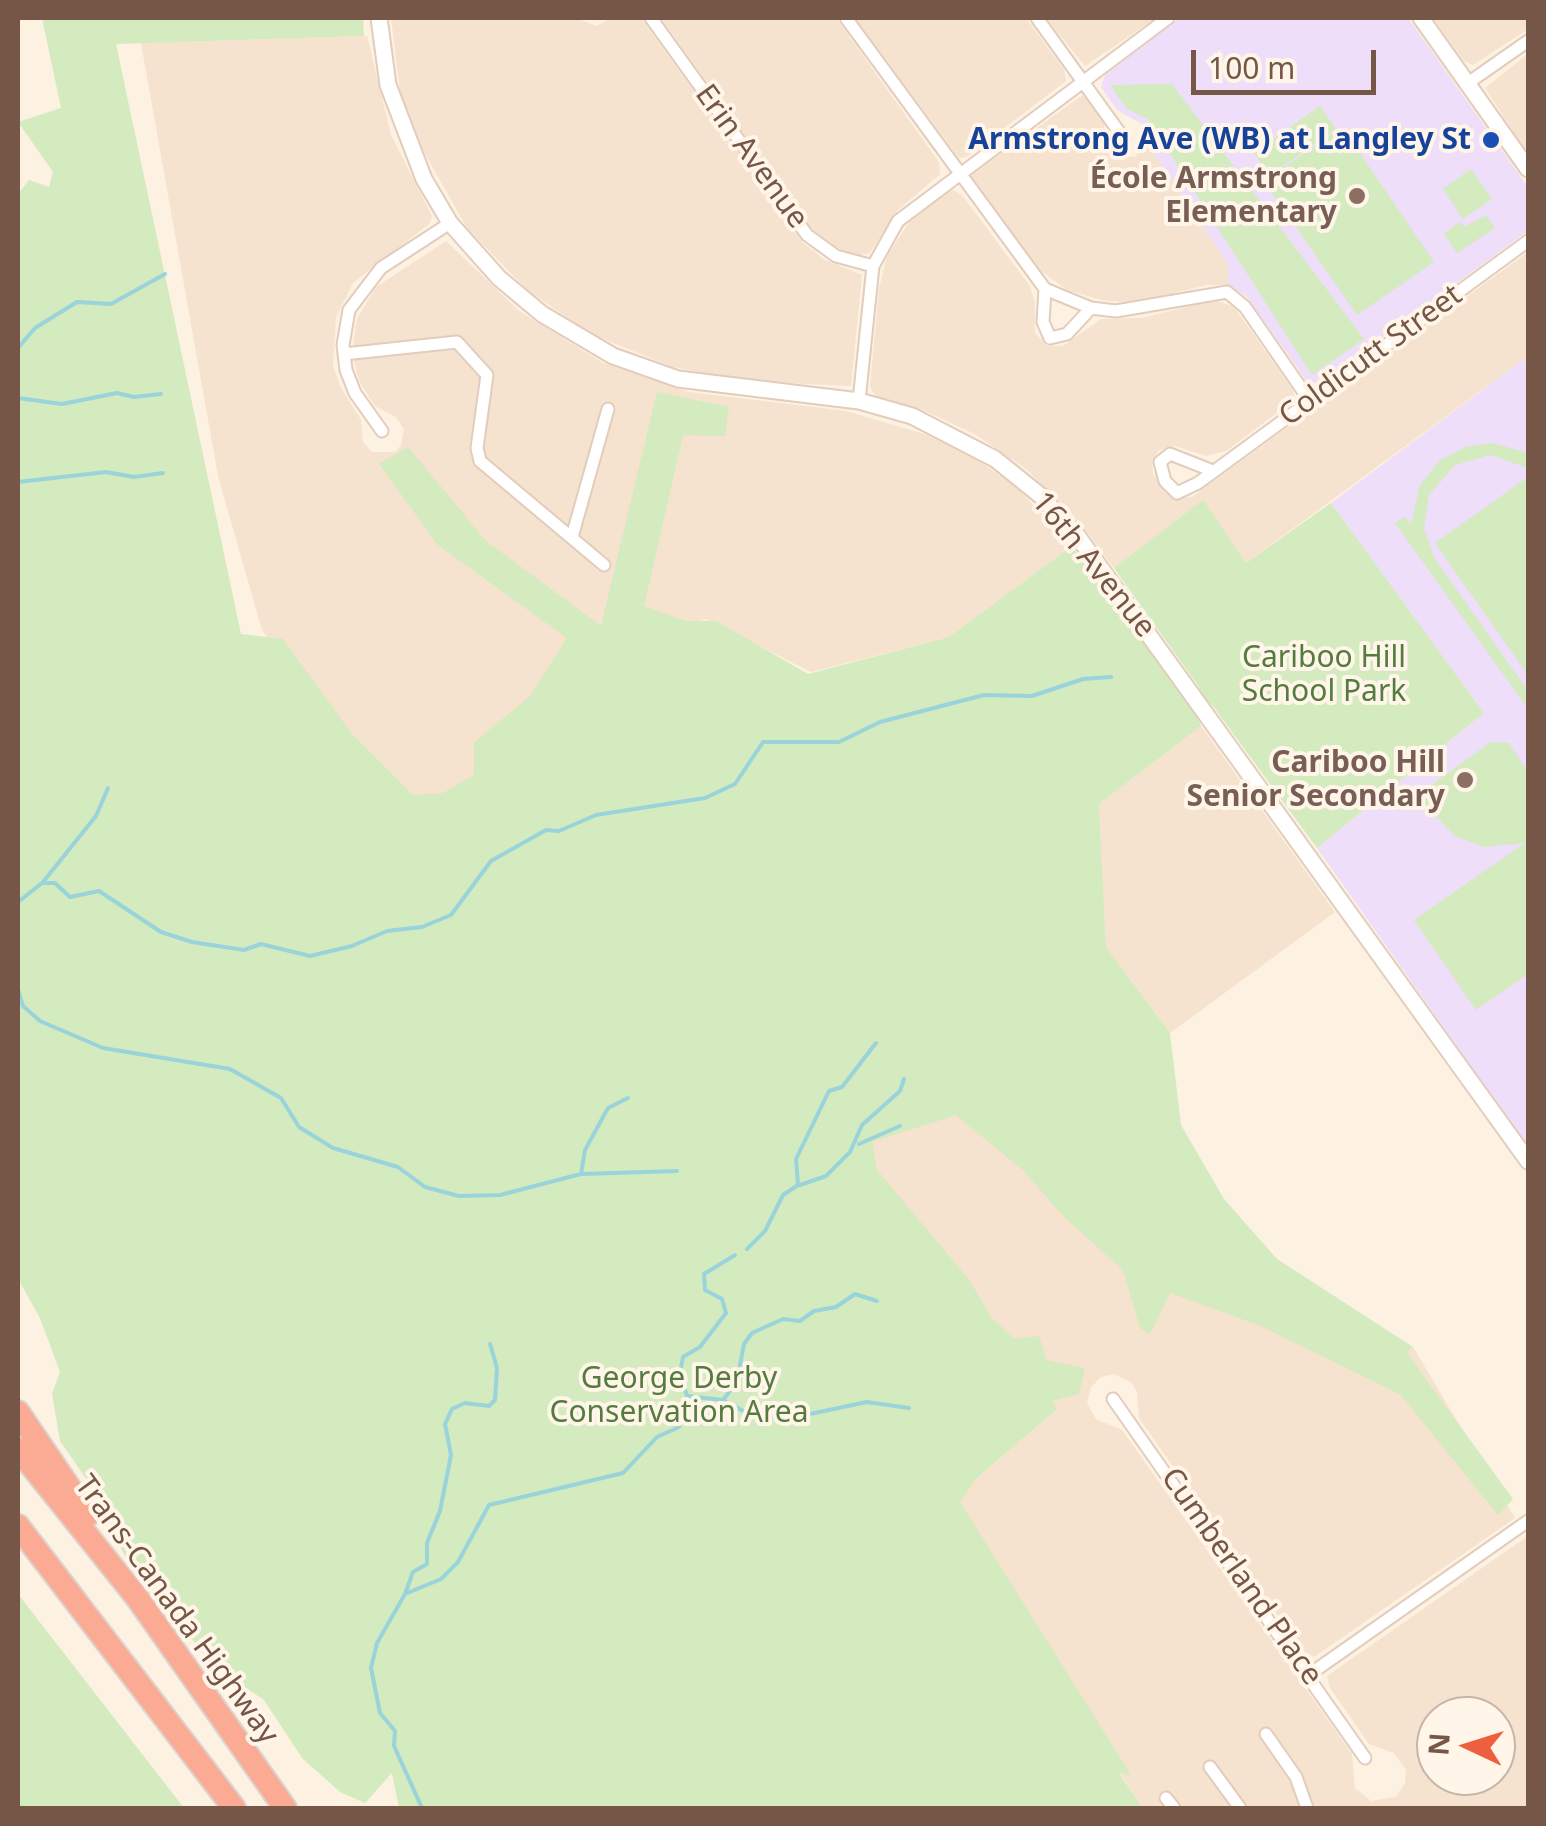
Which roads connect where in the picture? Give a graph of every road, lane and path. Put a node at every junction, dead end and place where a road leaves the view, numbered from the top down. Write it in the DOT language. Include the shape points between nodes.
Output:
graph roads {
  1 [pos="379,18"];
  2 [pos="652,18"];
  3 [pos="846,18"];
  4 [pos="1037,18"];
  5 [pos="1168,18"];
  6 [pos="1421,18"];
  7 [pos="1528,41"];
  8 [pos="1083,81"];
  9 [pos="1468,83"];
  10 [pos="1122,136"];
  11 [pos="1528,169"];
  12 [pos="956,173"];
  13 [pos="450,223"];
  14 [pos="1528,241"];
  15 [pos="873,266"];
  16 [pos="1044,288"];
  17 [pos="1090,308"];
  18 [pos="344,354"];
  19 [pos="1310,400"];
  20 [pos="859,402"];
  21 [pos="608,409"];
  22 [pos="382,430"];
  23 [pos="1212,471"];
  24 [pos="572,537"];
  25 [pos="604,566"];
  26 [pos="1528,1161"];
  27 [pos="1113,1399"];
  28 [pos="18,1412"];
  29 [pos="18,1449"];
  30 [pos="1528,1521"];
  31 [pos="18,1526"];
  32 [pos="138,1599"];
  33 [pos="1310,1674"];
  34 [pos="1266,1734"];
  35 [pos="1365,1758"];
  36 [pos="1210,1767"];
  37 [pos="234,1808"];
  38 [pos="285,1808"];
  39 [pos="1240,1808"];
  40 [pos="1307,1808"];
  1 -- 13 [label="street, 16th Avenue" via="399,121"];
  2 -- 15 [label="street, Erin Avenue" via="807,235 836,256"];
  3 -- 12 [label="street"];
  4 -- 8 [label="street"];
  5 -- 8 [label="street"];
  6 -- 9 [label="street"];
  7 -- 9 [label="street"];
  8 -- 10 [label="street"];
  8 -- 12 [label="street"];
  9 -- 11 [label="street"];
  12 -- 15 [label="street" via="898,221"];
  12 -- 16 [label="street"];
  13 -- 18 [label="street" via="381,268 359,291 346,320"];
  13 -- 20 [label="street, 16th Avenue" via="527,303 613,356 706,385"];
  14 -- 19 [label="street, Coldicutt Street"];
  15 -- 20 [label="street"];
  16 -- 17 [label="street"];
  16 -- 17 [label="street" via="1043,322 1050,338 1067,334"];
  17 -- 19 [label="street" via="1139,310 1227,292 1245,306"];
  18 -- 22 [label="street" via="356,393"];
  18 -- 24 [label="street" via="456,342 487,375 476,448 480,461"];
  19 -- 23 [label="street, Coldicutt Street"];
  20 -- 26 [label="street, 16th Avenue" via="957,436 1018,476 1061,516"];
  21 -- 24 [label="street"];
  24 -- 25 [label="street"];
  27 -- 33 [label="street, Cumberland Place"];
  28 -- 32 [label="highway"];
  29 -- 32 [label="highway, Trans-Canada Highway"];
  30 -- 33 [label="street"];
  31 -- 37 [label="highway"];
  32 -- 38 [label="highway, Trans-Canada Highway"];
  33 -- 35 [label="street, Cumberland Place"];
  34 -- 40 [label="street"];
  36 -- 39 [label="street"];
}
